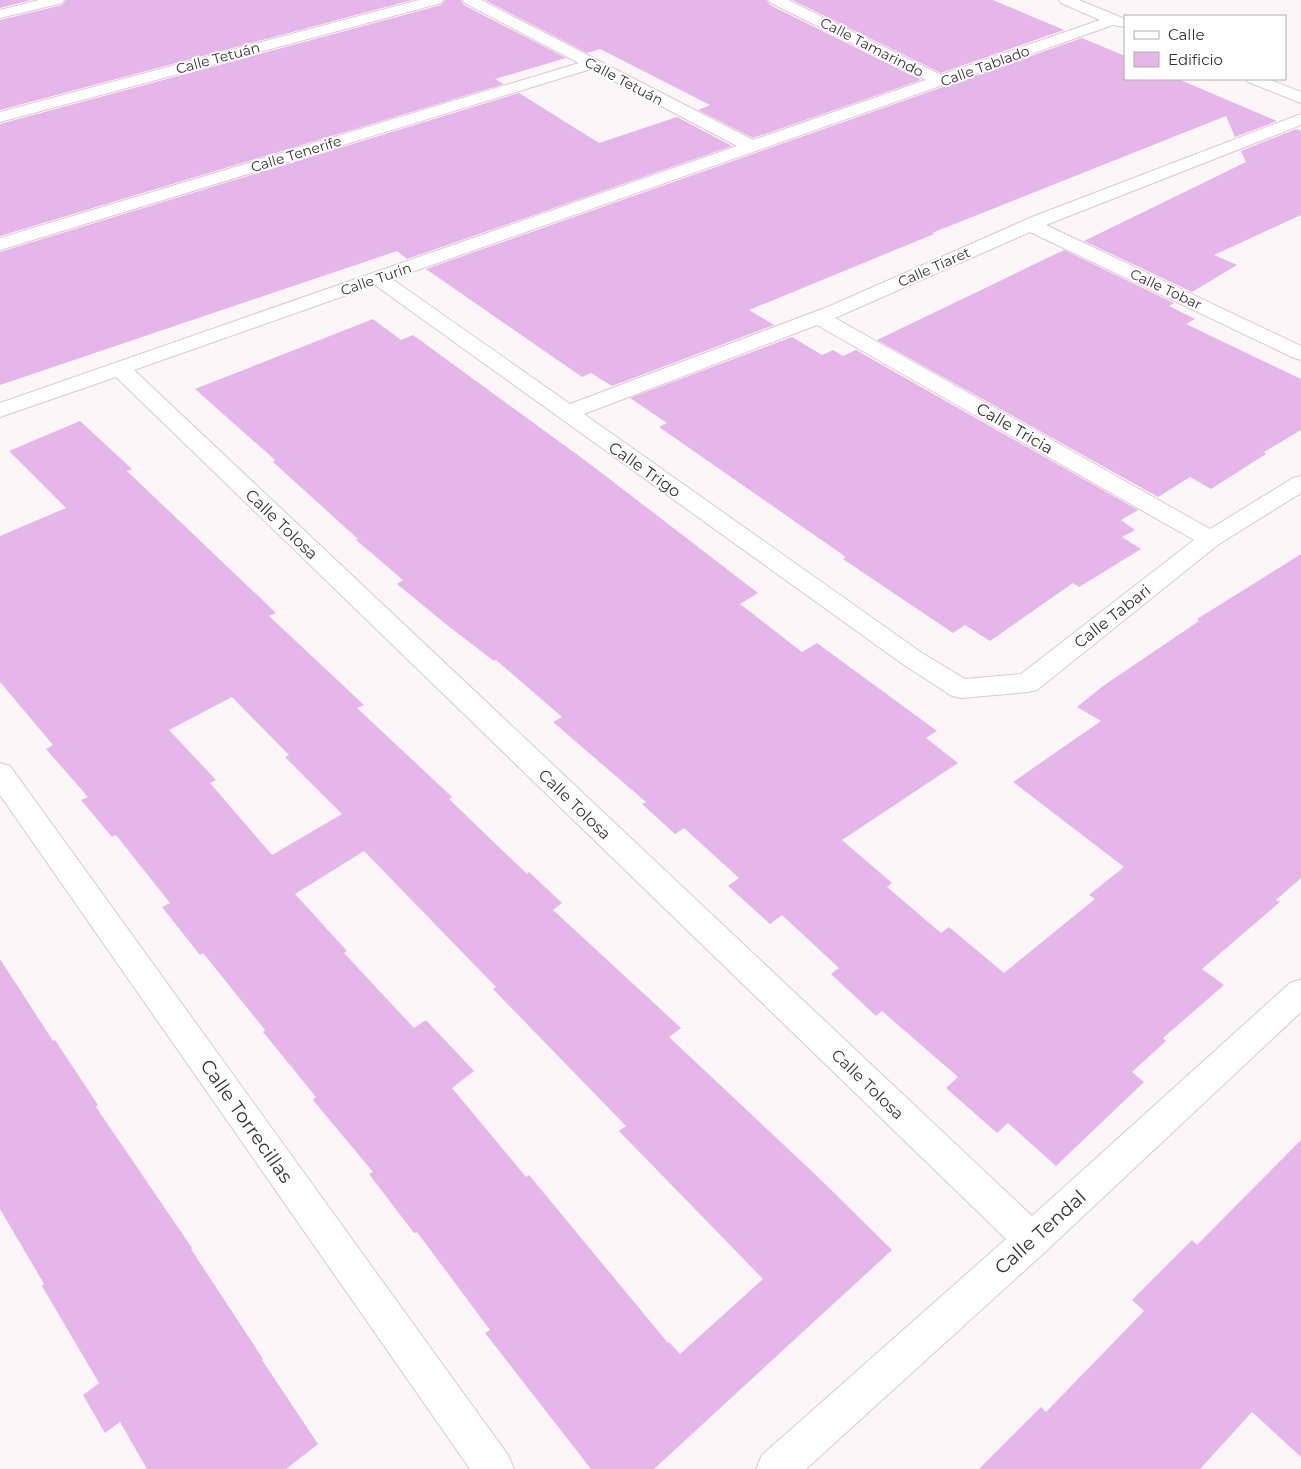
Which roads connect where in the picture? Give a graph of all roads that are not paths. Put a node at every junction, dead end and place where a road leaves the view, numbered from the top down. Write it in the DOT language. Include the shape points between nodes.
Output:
graph roads {
  1 [pos="57,0"];
  2 [pos="436,0"];
  3 [pos="470,0"];
  4 [pos="776,0"];
  5 [pos="1066,0"];
  6 [pos="0,14"];
  7 [pos="1119,22"];
  8 [pos="592,64"];
  9 [pos="1256,80"];
  10 [pos="941,81"];
  11 [pos="1301,98"];
  12 [pos="0,117"];
  13 [pos="1301,120"];
  14 [pos="752,147"];
  15 [pos="1031,225"];
  16 [pos="0,244"];
  17 [pos="378,278"];
  18 [pos="819,317"];
  19 [pos="1301,354"];
  20 [pos="118,368"];
  21 [pos="0,410"];
  22 [pos="567,413"];
  23 [pos="1301,483"];
  24 [pos="1210,539"];
  25 [pos="913,659"];
  26 [pos="0,773"];
  27 [pos="1301,992"];
  28 [pos="1032,1240"];
  29 [pos="494,1469"];
  30 [pos="776,1469"];
  1 -- 6 [label="street"];
  2 -- 12 [label="street, Calle Tetuán"];
  3 -- 8 [label="street, Calle Tetuán"];
  4 -- 10 [label="street, Calle Tamarindo"];
  5 -- 7 [label="street"];
  7 -- 10 [label="street, Calle Tablado"];
  8 -- 14 [label="street, Calle Tetuán"];
  8 -- 16 [label="street, Calle Tenerife"];
  9 -- 11 [label="street"];
  10 -- 14 [label="street, Calle Tablado"];
  13 -- 15 [label="street, Calle Tiaret"];
  14 -- 17 [label="street, Calle Turin"];
  15 -- 18 [label="street, Calle Tiaret"];
  15 -- 19 [label="street, Calle Tobar"];
  17 -- 20 [label="street, Calle Turin"];
  17 -- 22 [label="street, Calle Trigo"];
  18 -- 22 [label="street, Calle Tiaret"];
  18 -- 24 [label="street, Calle Tricia"];
  20 -- 21 [label="street, Calle Turin"];
  20 -- 28 [label="street, Calle Tolosa"];
  22 -- 25 [label="street, Calle Trigo"];
  23 -- 24 [label="street, Calle Tabari"];
  24 -- 25 [label="street, Calle Tabari" via="1028,683 961,689"];
  26 -- 29 [label="street, Calle Torrecillas"];
  27 -- 28 [label="street, Calle Tendal"];
  28 -- 30 [label="street, Calle Tendal"];
}
